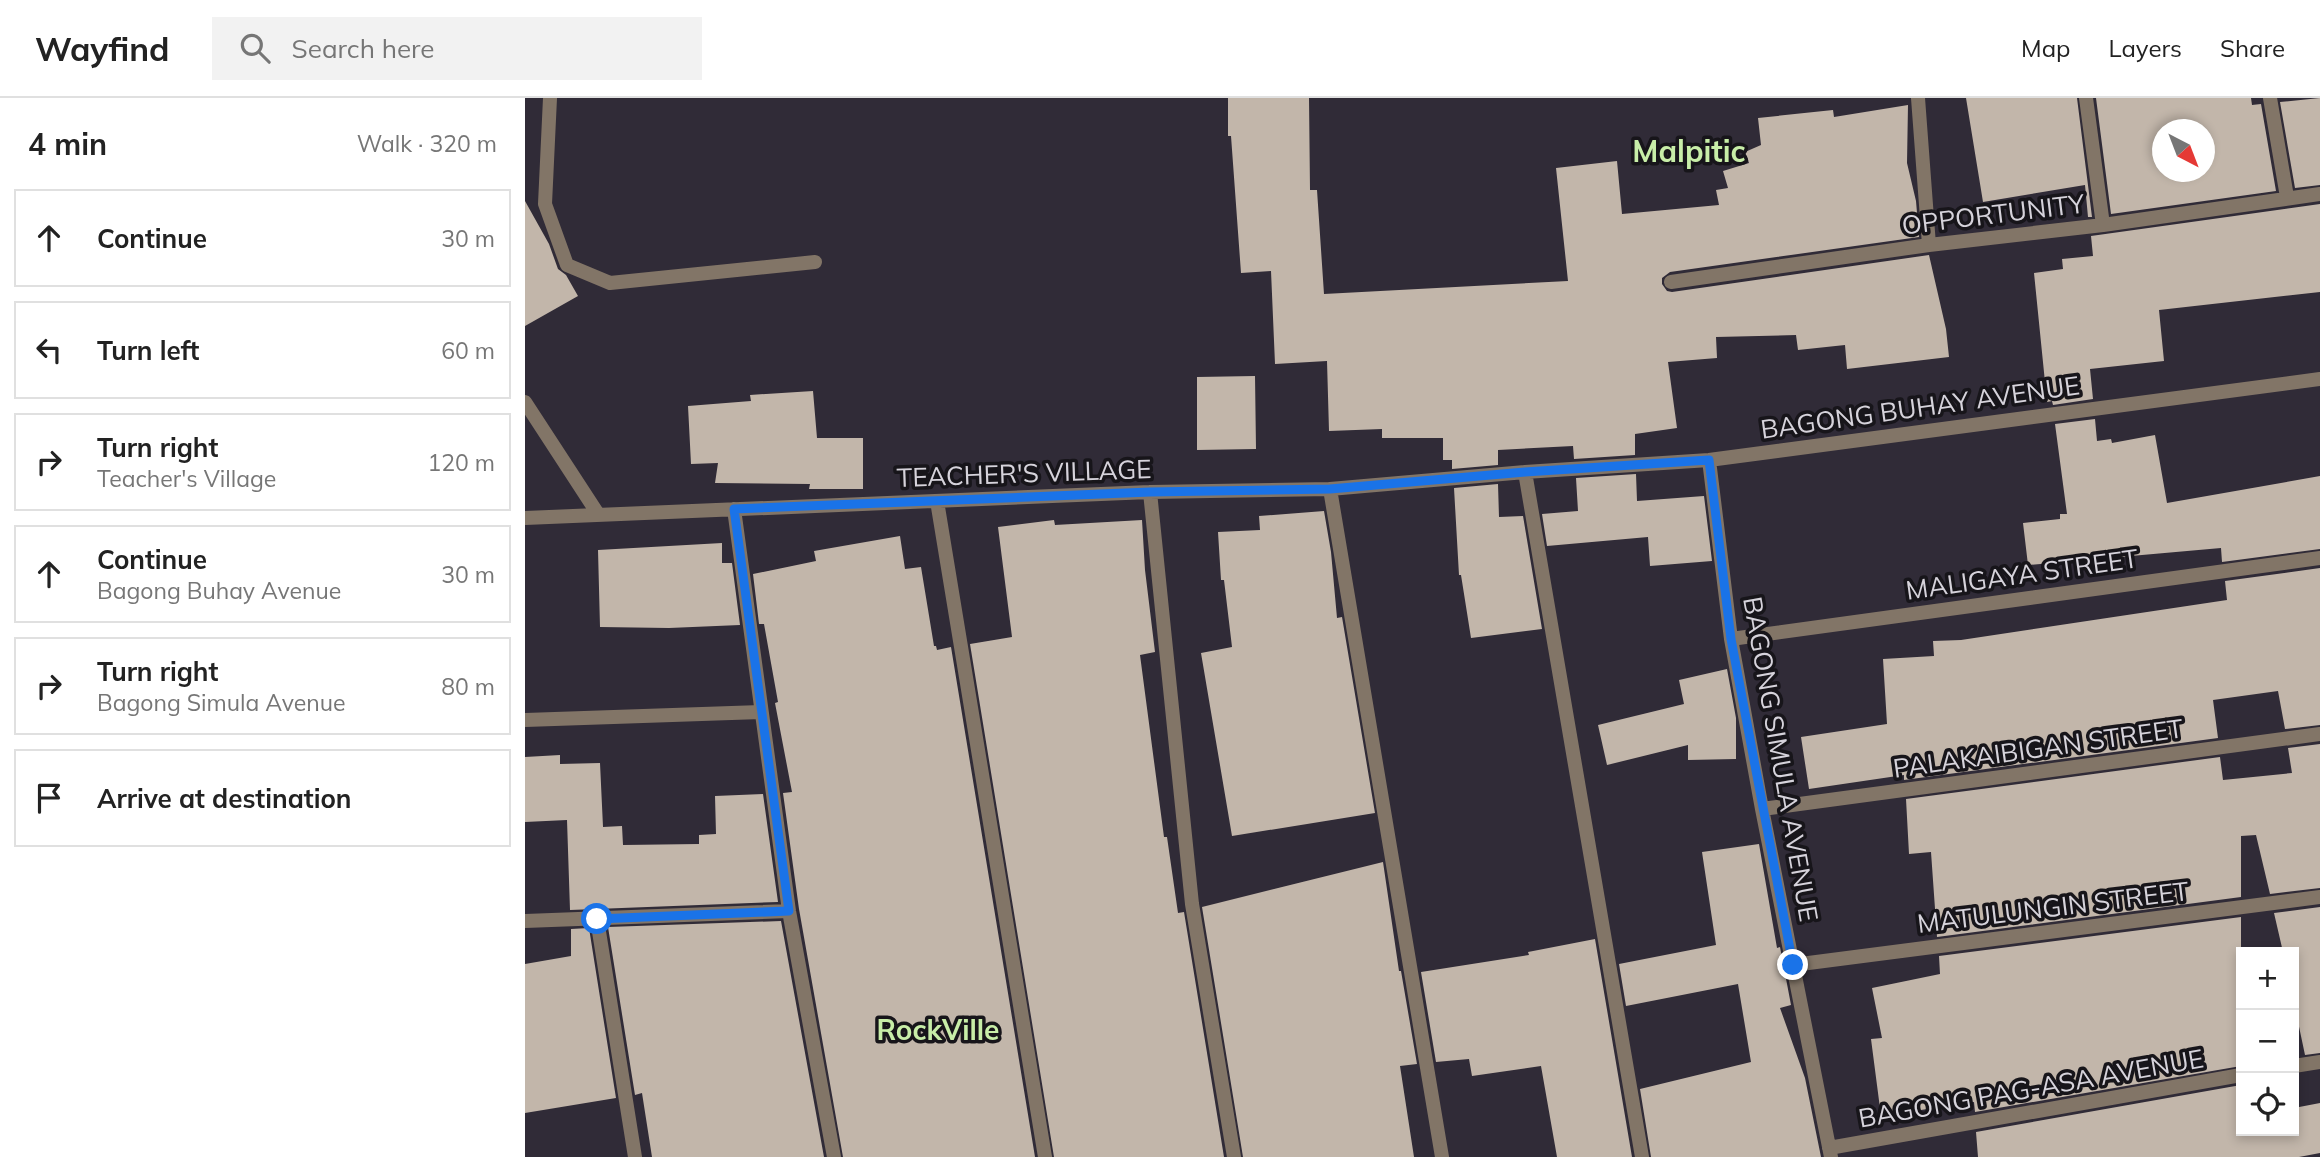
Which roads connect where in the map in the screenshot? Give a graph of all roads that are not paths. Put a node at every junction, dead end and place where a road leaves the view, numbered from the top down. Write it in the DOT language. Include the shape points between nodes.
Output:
graph roads {
  1 [pos="550,98"];
  2 [pos="1918,98"];
  3 [pos="2086,98"];
  4 [pos="2270,98"];
  5 [pos="2320,194"];
  6 [pos="2287,197"];
  7 [pos="2103,226"];
  8 [pos="1929,245"];
  9 [pos="815,262"];
  10 [pos="1671,282"];
  11 [pos="2320,379"];
  12 [pos="525,402"];
  13 [pos="1709,460"];
  14 [pos="1525,472"];
  15 [pos="1330,489"];
  16 [pos="1150,492"];
  17 [pos="937,501"];
  18 [pos="734,509"];
  19 [pos="599,514"];
  20 [pos="525,518"];
  21 [pos="2320,558"];
  22 [pos="1731,639"];
  23 [pos="761,712"];
  24 [pos="525,720"];
  25 [pos="2320,734"];
  26 [pos="1762,809"];
  27 [pos="2320,897"];
  28 [pos="789,911"];
  29 [pos="597,919"];
  30 [pos="525,921"];
  31 [pos="1793,965"];
  32 [pos="2320,1062"];
  33 [pos="2299,1065"];
  34 [pos="2236,1076"];
  35 [pos="1830,1152"];
  36 [pos="635,1157"];
  37 [pos="834,1157"];
  38 [pos="1045,1157"];
  39 [pos="1234,1157"];
  40 [pos="1441,1157"];
  41 [pos="1642,1157"];
  1 -- 9 [label="street" via="545,204 567,265 610,283"];
  2 -- 8 [label="street"];
  3 -- 7 [label="street"];
  4 -- 6 [label="street"];
  5 -- 6 [label="street, OPPORTUNITY"];
  6 -- 7 [label="street, OPPORTUNITY"];
  7 -- 8 [label="street, OPPORTUNITY"];
  8 -- 10 [label="street, OPPORTUNITY"];
  11 -- 13 [label="street, BAGONG BUHAY AVENUE"];
  12 -- 19 [label="street"];
  13 -- 14 [label="street, BAGONG BUHAY AVENUE"];
  13 -- 22 [label="street, BAGONG SIMULA AVENUE"];
  14 -- 15 [label="street, TEACHER'S VILLAGE"];
  14 -- 41 [label="street"];
  15 -- 16 [label="street, TEACHER'S VILLAGE"];
  15 -- 40 [label="street"];
  16 -- 17 [label="street, TEACHER'S VILLAGE"];
  16 -- 39 [label="street" via="1192,904"];
  17 -- 18 [label="street, TEACHER'S VILLAGE"];
  17 -- 38 [label="street"];
  18 -- 19 [label="street, TEACHER'S VILLAGE"];
  18 -- 23 [label="street"];
  19 -- 20 [label="street, TEACHER'S VILLAGE"];
  21 -- 22 [label="street, MALIGAYA STREET"];
  22 -- 26 [label="street, BAGONG SIMULA AVENUE"];
  23 -- 24 [label="street"];
  23 -- 28 [label="street"];
  25 -- 26 [label="street, PALAKAIBIGAN STREET"];
  26 -- 31 [label="street, BAGONG SIMULA AVENUE"];
  27 -- 31 [label="street, MATULUNGIN STREET"];
  28 -- 29 [label="street"];
  28 -- 37 [label="street"];
  29 -- 30 [label="street"];
  29 -- 36 [label="street"];
  31 -- 35 [label="street, BAGONG SIMULA AVENUE"];
  32 -- 33 [label="street"];
  34 -- 35 [label="street, BAGONG PAG-ASA AVENUE"];
}
